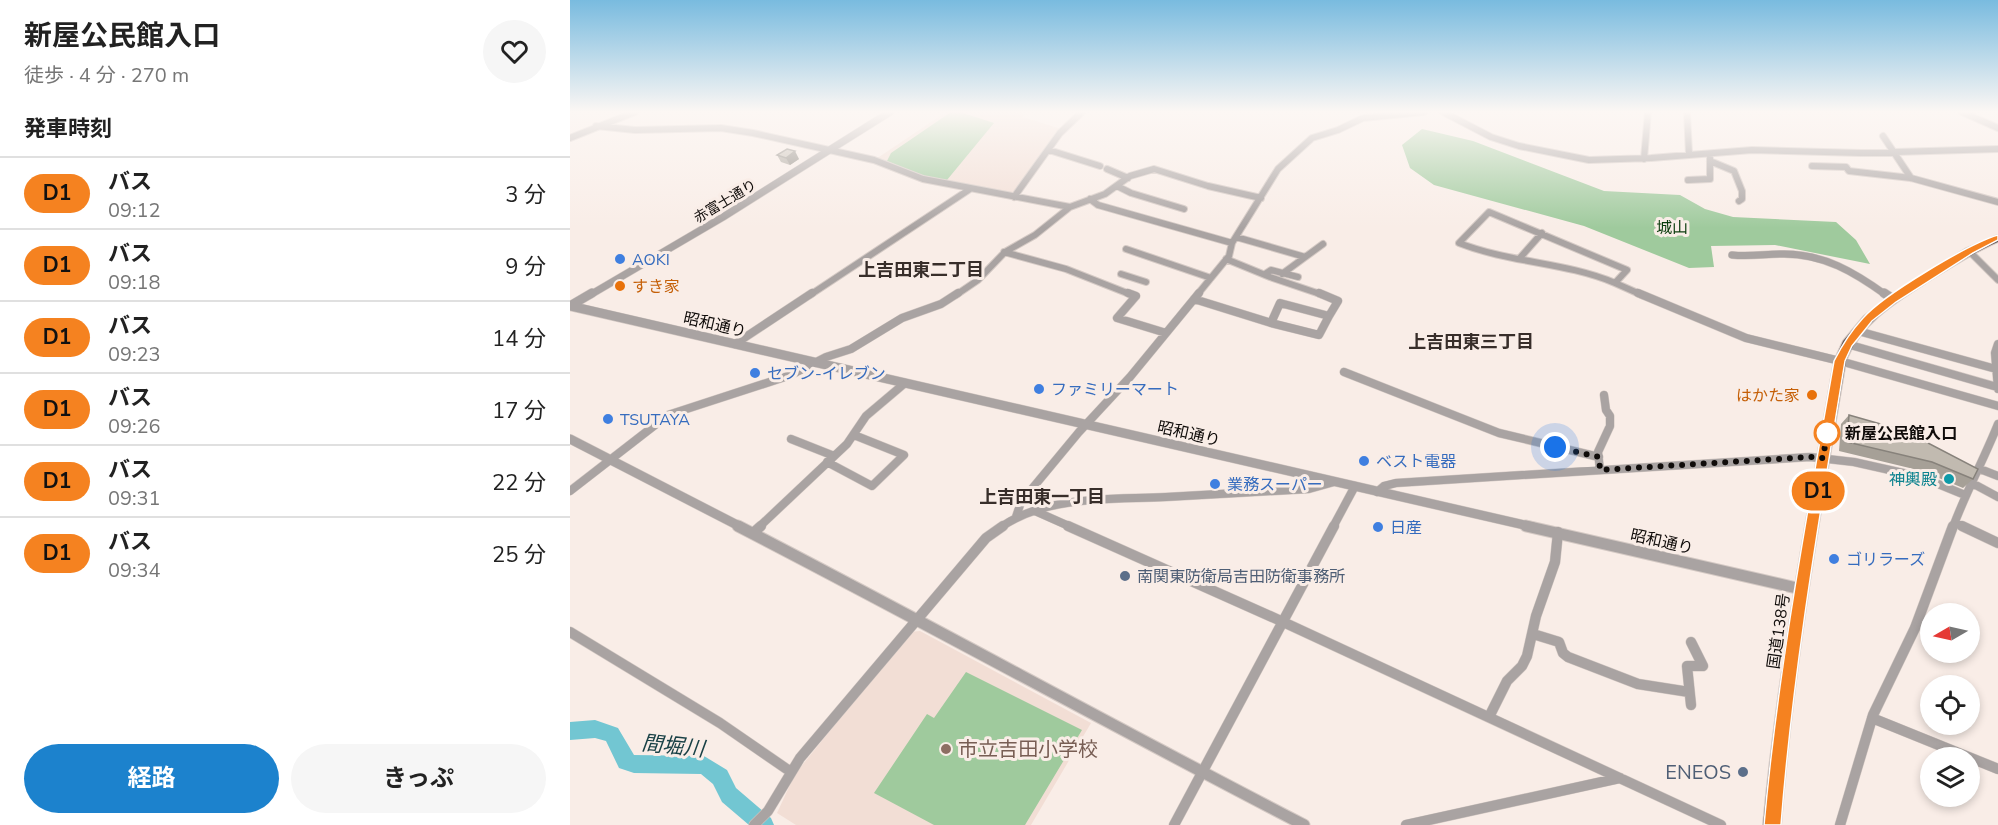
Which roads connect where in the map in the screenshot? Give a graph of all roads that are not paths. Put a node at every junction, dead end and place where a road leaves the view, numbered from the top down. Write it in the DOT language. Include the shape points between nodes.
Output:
graph roads {
  1 [pos="1048,150"];
  2 [pos="1050,150"];
  3 [pos="1298,150"];
  4 [pos="1542,150"];
  5 [pos="1645,150"];
  6 [pos="1689,150"];
  7 [pos="1745,150"];
  8 [pos="1788,150"];
  9 [pos="1946,150"];
  10 [pos="831,151"];
  11 [pos="1895,152"];
  12 [pos="1708,153"];
  13 [pos="1689,154"];
  14 [pos="1644,159"];
  15 [pos="1710,160"];
  16 [pos="1100,166"];
  17 [pos="1812,166"];
  18 [pos="1107,169"];
  19 [pos="1128,178"];
  20 [pos="1911,178"];
  21 [pos="1688,180"];
  22 [pos="1117,186"];
  23 [pos="970,189"];
  24 [pos="1014,197"];
  25 [pos="1260,198"];
  26 [pos="1090,199"];
  27 [pos="1739,201"];
  28 [pos="1998,202"];
  29 [pos="1070,207"];
  30 [pos="1184,209"];
  31 [pos="1542,233"];
  32 [pos="1236,237"];
  33 [pos="1996,241"];
  34 [pos="1232,243"];
  35 [pos="1323,244"];
  36 [pos="1126,249"];
  37 [pos="1969,251"];
  38 [pos="1004,252"];
  39 [pos="1732,255"];
  40 [pos="1593,256"];
  41 [pos="1305,257"];
  42 [pos="1226,259"];
  43 [pos="1519,260"];
  44 [pos="1581,271"];
  45 [pos="1121,274"];
  46 [pos="1265,274"];
  47 [pos="1282,274"];
  48 [pos="1298,277"];
  49 [pos="1132,278"];
  50 [pos="1211,278"];
  51 [pos="1998,280"];
  52 [pos="1146,282"];
  53 [pos="1616,284"];
  54 [pos="1120,290"];
  55 [pos="1194,299"];
  56 [pos="1893,300"];
  57 [pos="570,306"];
  58 [pos="1329,316"];
  59 [pos="1270,323"];
  60 [pos="1858,330"];
  61 [pos="1166,333"];
  62 [pos="735,344"];
  63 [pos="1847,344"];
  64 [pos="1998,345"];
  65 [pos="1997,358"];
  66 [pos="1840,361"];
  67 [pos="817,363"];
  68 [pos="1344,372"];
  69 [pos="1996,373"];
  70 [pos="904,383"];
  71 [pos="1998,388"];
  72 [pos="1604,395"];
  73 [pos="1998,406"];
  74 [pos="1086,424"];
  75 [pos="1998,424"];
  76 [pos="854,435"];
  77 [pos="570,439"];
  78 [pos="791,439"];
  79 [pos="1994,446"];
  80 [pos="834,456"];
  81 [pos="1599,457"];
  82 [pos="1823,458"];
  83 [pos="612,459"];
  84 [pos="827,462"];
  85 [pos="1980,469"];
  86 [pos="1600,470"];
  87 [pos="1998,476"];
  88 [pos="1334,482"];
  89 [pos="1972,483"];
  90 [pos="1355,486"];
  91 [pos="570,491"];
  92 [pos="1377,492"];
  93 [pos="1965,495"];
  94 [pos="1998,497"];
  95 [pos="1035,511"];
  96 [pos="1017,518"];
  97 [pos="1956,523"];
  98 [pos="1558,532"];
  99 [pos="753,533"];
  100 [pos="1998,543"];
  101 [pos="1800,589"];
  102 [pos="917,618"];
  103 [pos="1281,621"];
  104 [pos="570,632"];
  105 [pos="1533,634"];
  106 [pos="1691,642"];
  107 [pos="1689,692"];
  108 [pos="1691,705"];
  109 [pos="1489,717"];
  110 [pos="1872,718"];
  111 [pos="1998,769"];
  112 [pos="791,772"];
  113 [pos="1201,772"];
  114 [pos="1620,778"];
  115 [pos="754,825"];
  116 [pos="1174,825"];
  117 [pos="1304,825"];
  118 [pos="1406,825"];
  119 [pos="1721,825"];
  120 [pos="1772,825"];
  121 [pos="1840,825"];
  1 -- 24 [label="street"];
  2 -- 16 [label="street"];
  3 -- 25 [label="street" via="1278,169"];
  4 -- 14 [label="street" via="1589,160"];
  5 -- 14 [label="street"];
  6 -- 13 [label="street"];
  7 -- 12 [label="street"];
  8 -- 11 [label="street"];
  9 -- 11 [label="street"];
  10 -- 23 [label="street" via="874,160 922,179"];
  10 -- 57 [label="street, 赤富士通り"];
  11 -- 20 [label="street"];
  12 -- 13 [label="street"];
  12 -- 15 [label="street"];
  13 -- 14 [label="street"];
  15 -- 21 [label="street" via="1710,179"];
  15 -- 27 [label="street" via="1734,171 1742,193"];
  17 -- 20 [label="street" via="1846,167 1849,171"];
  18 -- 19 [label="street"];
  19 -- 22 [label="street"];
  19 -- 25 [label="street" via="1154,169"];
  20 -- 28 [label="street"];
  22 -- 26 [label="street"];
  22 -- 30 [label="street"];
  23 -- 24 [label="street"];
  23 -- 62 [label="street"];
  24 -- 29 [label="street"];
  25 -- 32 [label="street"];
  26 -- 29 [label="street"];
  26 -- 34 [label="street" via="1098,205"];
  29 -- 38 [label="street" via="1035,235"];
  31 -- 40 [label="street"];
  31 -- 43 [label="street"];
  31 -- 43 [label="street" via="1489,212 1459,243"];
  32 -- 34 [label="street"];
  32 -- 41 [label="street"];
  33 -- 37 [label="highway, 国道138号"];
  34 -- 42 [label="street"];
  35 -- 41 [label="street"];
  36 -- 50 [label="street"];
  37 -- 51 [label="street"];
  37 -- 56 [label="highway, 国道138号"];
  38 -- 54 [label="street" via="1066,269"];
  38 -- 67 [label="street" via="978,280 951,298 902,318 851,350"];
  39 -- 56 [label="street" via="1823,258 1838,263"];
  40 -- 44 [label="street"];
  40 -- 53 [label="street" via="1627,270"];
  41 -- 47 [label="street"];
  42 -- 46 [label="street"];
  42 -- 50 [label="street"];
  43 -- 44 [label="street"];
  44 -- 53 [label="street"];
  45 -- 49 [label="street"];
  46 -- 47 [label="street" via="1271,270"];
  46 -- 58 [label="street" via="1337,299"];
  47 -- 48 [label="street"];
  49 -- 52 [label="street"];
  49 -- 54 [label="street"];
  50 -- 55 [label="street"];
  53 -- 66 [label="street" via="1746,338"];
  54 -- 61 [label="street" via="1136,296 1117,318"];
  55 -- 59 [label="street"];
  55 -- 61 [label="street"];
  56 -- 60 [label="highway, 国道138号"];
  57 -- 62 [label="street, 昭和通り"];
  58 -- 59 [label="street" via="1319,335"];
  58 -- 59 [label="street" via="1280,303"];
  60 -- 63 [label="highway, 国道138号"];
  60 -- 69 [label="street"];
  61 -- 74 [label="street"];
  62 -- 67 [label="street, 昭和通り"];
  63 -- 66 [label="highway, 国道138号"];
  63 -- 71 [label="street"];
  64 -- 65 [label="street"];
  65 -- 69 [label="street"];
  66 -- 73 [label="street"];
  66 -- 82 [label="highway, 国道138号"];
  67 -- 70 [label="street, 昭和通り"];
  67 -- 83 [label="street" via="668,415"];
  68 -- 81 [label="street" via="1499,433"];
  69 -- 71 [label="street"];
  70 -- 74 [label="street, 昭和通り"];
  70 -- 76 [label="street" via="866,416"];
  72 -- 81 [label="street" via="1610,426"];
  74 -- 88 [label="street, 昭和通り"];
  74 -- 96 [label="street" via="1021,502"];
  75 -- 79 [label="street"];
  76 -- 80 [label="street"];
  76 -- 84 [label="street" via="903,455 872,486"];
  77 -- 83 [label="street"];
  78 -- 80 [label="street"];
  79 -- 85 [label="street"];
  80 -- 84 [label="street"];
  81 -- 86 [label="street"];
  82 -- 86 [label="street"];
  82 -- 93 [label="street" via="1922,477"];
  82 -- 101 [label="highway, 国道138号"];
  83 -- 91 [label="street"];
  83 -- 99 [label="street"];
  84 -- 99 [label="street"];
  85 -- 87 [label="street"];
  85 -- 89 [label="street"];
  86 -- 92 [label="street" via="1396,483"];
  88 -- 90 [label="street, 昭和通り"];
  88 -- 95 [label="street" via="1309,489 1084,502"];
  89 -- 93 [label="street"];
  89 -- 94 [label="street"];
  90 -- 92 [label="street, 昭和通り"];
  90 -- 103 [label="street"];
  92 -- 98 [label="street, 昭和通り"];
  93 -- 97 [label="street"];
  95 -- 96 [label="street"];
  95 -- 103 [label="street"];
  96 -- 102 [label="street" via="986,538"];
  97 -- 100 [label="street"];
  97 -- 110 [label="street" via="1915,628"];
  98 -- 101 [label="street, 昭和通り"];
  98 -- 105 [label="street" via="1555,562"];
  99 -- 102 [label="street"];
  101 -- 120 [label="highway, 国道138号"];
  102 -- 112 [label="street"];
  102 -- 113 [label="street"];
  103 -- 109 [label="street"];
  103 -- 113 [label="street"];
  104 -- 112 [label="street" via="720,723"];
  105 -- 107 [label="street" via="1558,642 1568,657 1638,684"];
  105 -- 109 [label="street" via="1522,666 1507,681"];
  106 -- 107 [label="street" via="1702,666 1687,666"];
  107 -- 108 [label="street"];
  109 -- 114 [label="street"];
  110 -- 111 [label="street"];
  110 -- 121 [label="street"];
  112 -- 115 [label="street" via="768,811"];
  113 -- 116 [label="street"];
  113 -- 117 [label="street"];
  114 -- 118 [label="street"];
  114 -- 119 [label="street"];
}
